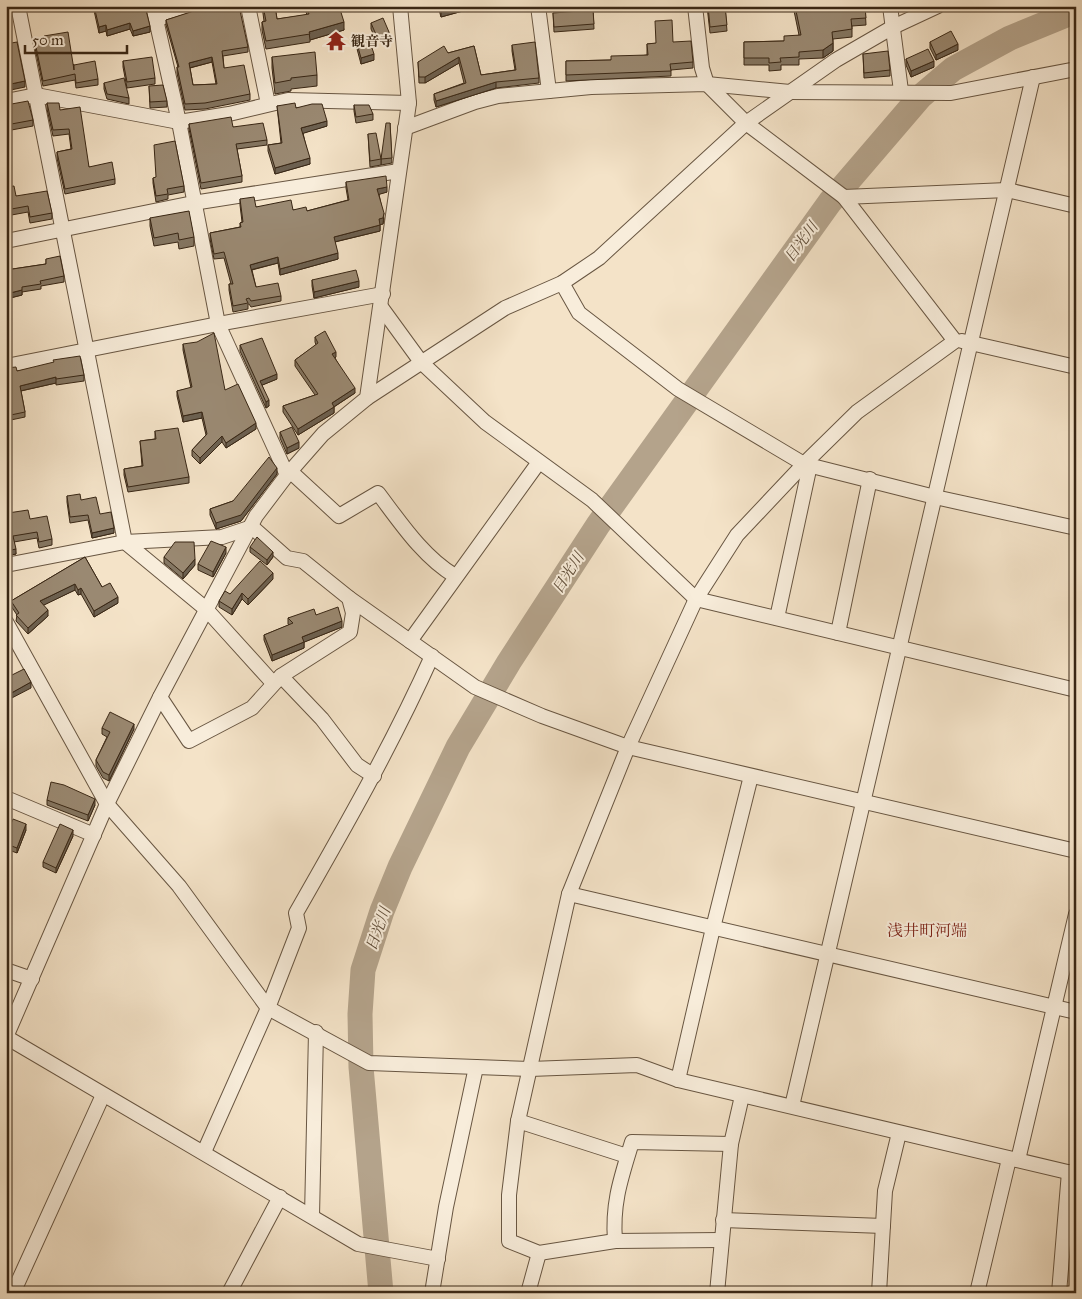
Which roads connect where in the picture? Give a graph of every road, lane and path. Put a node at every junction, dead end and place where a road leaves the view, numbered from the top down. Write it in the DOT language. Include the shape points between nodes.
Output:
graph roads {
  1 [pos="18,6"];
  2 [pos="203,6"];
  3 [pos="248,6"];
  4 [pos="400,6"];
  5 [pos="538,6"];
  6 [pos="696,6"];
  7 [pos="890,6"];
  8 [pos="938,6"];
  9 [pos="155,12"];
  10 [pos="893,28"];
  11 [pos="1076,69"];
  12 [pos="1033,78"];
  13 [pos="707,84"];
  14 [pos="549,91"];
  15 [pos="908,91"];
  16 [pos="790,92"];
  17 [pos="36,95"];
  18 [pos="6,101"];
  19 [pos="409,103"];
  20 [pos="268,104"];
  21 [pos="179,122"];
  22 [pos="746,123"];
  23 [pos="405,128"];
  24 [pos="399,171"];
  25 [pos="1007,190"];
  26 [pos="843,196"];
  27 [pos="193,203"];
  28 [pos="1076,206"];
  29 [pos="63,230"];
  30 [pos="6,241"];
  31 [pos="562,283"];
  32 [pos="382,301"];
  33 [pos="218,324"];
  34 [pos="955,341"];
  35 [pos="971,342"];
  36 [pos="86,350"];
  37 [pos="421,362"];
  38 [pos="6,366"];
  39 [pos="1076,367"];
  40 [pos="367,398"];
  41 [pos="539,462"];
  42 [pos="807,464"];
  43 [pos="289,473"];
  44 [pos="870,479"];
  45 [pos="935,497"];
  46 [pos="252,528"];
  47 [pos="1076,528"];
  48 [pos="125,542"];
  49 [pos="6,565"];
  50 [pos="455,576"];
  51 [pos="349,598"];
  52 [pos="696,599"];
  53 [pos="206,610"];
  54 [pos="777,618"];
  55 [pos="6,622"];
  56 [pos="838,633"];
  57 [pos="410,642"];
  58 [pos="900,648"];
  59 [pos="432,656"];
  60 [pos="277,679"];
  61 [pos="1076,690"];
  62 [pos="160,696"];
  63 [pos="628,747"];
  64 [pos="374,776"];
  65 [pos="751,776"];
  66 [pos="6,798"];
  67 [pos="864,802"];
  68 [pos="107,804"];
  69 [pos="94,835"];
  70 [pos="1076,851"];
  71 [pos="569,894"];
  72 [pos="1076,914"];
  73 [pos="713,928"];
  74 [pos="828,954"];
  75 [pos="6,970"];
  76 [pos="32,979"];
  77 [pos="1054,1007"];
  78 [pos="268,1008"];
  79 [pos="1076,1012"];
  80 [pos="316,1032"];
  81 [pos="476,1068"];
  82 [pos="530,1069"];
  83 [pos="678,1080"];
  84 [pos="103,1095"];
  85 [pos="742,1096"];
  86 [pos="792,1106"];
  87 [pos="518,1121"];
  88 [pos="899,1133"];
  89 [pos="731,1144"];
  90 [pos="204,1152"];
  91 [pos="627,1156"];
  92 [pos="1014,1160"];
  93 [pos="1072,1173"];
  94 [pos="280,1197"];
  95 [pos="312,1216"];
  96 [pos="723,1220"];
  97 [pos="883,1226"];
  98 [pos="721,1240"];
  99 [pos="615,1241"];
  100 [pos="539,1253"];
  101 [pos="438,1259"];
  102 [pos="13,1293"];
  103 [pos="228,1293"];
  104 [pos="432,1293"];
  105 [pos="528,1293"];
  106 [pos="717,1293"];
  107 [pos="879,1293"];
  108 [pos="978,1293"];
  109 [pos="1059,1293"];
  1 -- 17 [label="street"];
  2 -- 9 [label="street"];
  3 -- 20 [label="street"];
  4 -- 19 [label="street"];
  5 -- 14 [label="street"];
  6 -- 13 [label="street" via="702,68"];
  7 -- 10 [label="street"];
  8 -- 10 [label="street"];
  9 -- 21 [label="street"];
  10 -- 15 [label="street"];
  10 -- 16 [label="street" via="836,60"];
  11 -- 12 [label="street"];
  12 -- 15 [label="street" via="951,93"];
  12 -- 25 [label="street"];
  13 -- 14 [label="street"];
  13 -- 16 [label="street"];
  13 -- 22 [label="street"];
  14 -- 23 [label="street" via="498,96"];
  15 -- 16 [label="street"];
  16 -- 22 [label="street"];
  17 -- 18 [label="street"];
  17 -- 21 [label="street"];
  17 -- 29 [label="street"];
  19 -- 20 [label="street" via="288,100"];
  19 -- 23 [label="street"];
  20 -- 21 [label="street"];
  21 -- 27 [label="street"];
  22 -- 26 [label="street"];
  22 -- 31 [label="street" via="599,258"];
  23 -- 24 [label="street"];
  24 -- 27 [label="street"];
  24 -- 32 [label="street"];
  25 -- 26 [label="street"];
  25 -- 28 [label="street"];
  25 -- 35 [label="street"];
  26 -- 34 [label="street"];
  27 -- 29 [label="street"];
  27 -- 33 [label="street"];
  29 -- 30 [label="street"];
  29 -- 36 [label="street"];
  31 -- 37 [label="street" via="505,308"];
  31 -- 42 [label="street" via="579,313 678,389"];
  32 -- 33 [label="street"];
  32 -- 37 [label="street"];
  32 -- 40 [label="street"];
  33 -- 36 [label="street"];
  33 -- 43 [label="street"];
  34 -- 35 [label="street"];
  34 -- 42 [label="street" via="856,412"];
  35 -- 39 [label="street"];
  35 -- 45 [label="street"];
  36 -- 38 [label="street"];
  36 -- 48 [label="street"];
  37 -- 40 [label="street"];
  37 -- 41 [label="street" via="485,422"];
  40 -- 43 [label="street" via="323,434"];
  41 -- 50 [label="street"];
  41 -- 52 [label="street" via="592,500"];
  42 -- 44 [label="street"];
  42 -- 52 [label="street" via="737,535"];
  42 -- 54 [label="street"];
  43 -- 46 [label="street" via="256,516"];
  43 -- 50 [label="street" via="339,516 378,493 416,541 443,569"];
  44 -- 45 [label="street"];
  44 -- 56 [label="street"];
  45 -- 47 [label="street"];
  45 -- 58 [label="street"];
  46 -- 48 [label="street" via="222,537"];
  46 -- 51 [label="street" via="287,558 303,561"];
  46 -- 53 [label="street"];
  48 -- 49 [label="street"];
  48 -- 53 [label="street"];
  50 -- 57 [label="street"];
  51 -- 57 [label="street"];
  51 -- 60 [label="street" via="352,613 350,632"];
  52 -- 54 [label="street"];
  52 -- 63 [label="street"];
  53 -- 60 [label="street"];
  53 -- 62 [label="street"];
  54 -- 56 [label="street"];
  55 -- 68 [label="street"];
  56 -- 58 [label="street"];
  57 -- 59 [label="street"];
  58 -- 61 [label="street"];
  58 -- 67 [label="street"];
  59 -- 63 [label="street" via="475,687 542,716"];
  59 -- 64 [label="street"];
  60 -- 62 [label="street" via="252,708 189,741"];
  60 -- 64 [label="street" via="322,719 357,765"];
  62 -- 68 [label="street"];
  63 -- 65 [label="street"];
  63 -- 71 [label="street"];
  64 -- 78 [label="street" via="296,913 299,928"];
  65 -- 67 [label="street"];
  65 -- 73 [label="street"];
  66 -- 69 [label="street"];
  67 -- 70 [label="street"];
  67 -- 74 [label="street"];
  68 -- 69 [label="street"];
  68 -- 78 [label="street" via="179,886"];
  69 -- 76 [label="street"];
  71 -- 73 [label="street"];
  71 -- 82 [label="street"];
  72 -- 77 [label="street"];
  73 -- 74 [label="street"];
  73 -- 83 [label="street"];
  74 -- 77 [label="street"];
  74 -- 86 [label="street"];
  75 -- 76 [label="street"];
  76 -- 84 [label="street" via="6,1037"];
  77 -- 79 [label="street"];
  77 -- 92 [label="street"];
  78 -- 80 [label="street"];
  78 -- 90 [label="street"];
  80 -- 81 [label="street" via="369,1063"];
  80 -- 95 [label="street"];
  81 -- 82 [label="street"];
  81 -- 101 [label="street"];
  82 -- 83 [label="street" via="636,1065"];
  82 -- 87 [label="street"];
  83 -- 85 [label="street"];
  84 -- 90 [label="street"];
  84 -- 102 [label="street"];
  85 -- 86 [label="street"];
  85 -- 89 [label="street"];
  86 -- 88 [label="street"];
  87 -- 91 [label="street"];
  87 -- 100 [label="street" via="509,1195 509,1241"];
  88 -- 92 [label="street"];
  88 -- 97 [label="street" via="885,1191"];
  89 -- 91 [label="street" via="632,1142"];
  89 -- 96 [label="street"];
  90 -- 94 [label="street"];
  91 -- 99 [label="street" via="613,1216"];
  92 -- 93 [label="street"];
  92 -- 108 [label="street"];
  93 -- 109 [label="street"];
  94 -- 95 [label="street"];
  94 -- 103 [label="street"];
  95 -- 101 [label="street" via="358,1244"];
  96 -- 97 [label="street"];
  96 -- 98 [label="street"];
  97 -- 107 [label="street"];
  98 -- 99 [label="street"];
  98 -- 106 [label="street"];
  99 -- 100 [label="street"];
  100 -- 105 [label="street"];
  101 -- 104 [label="street"];
}
